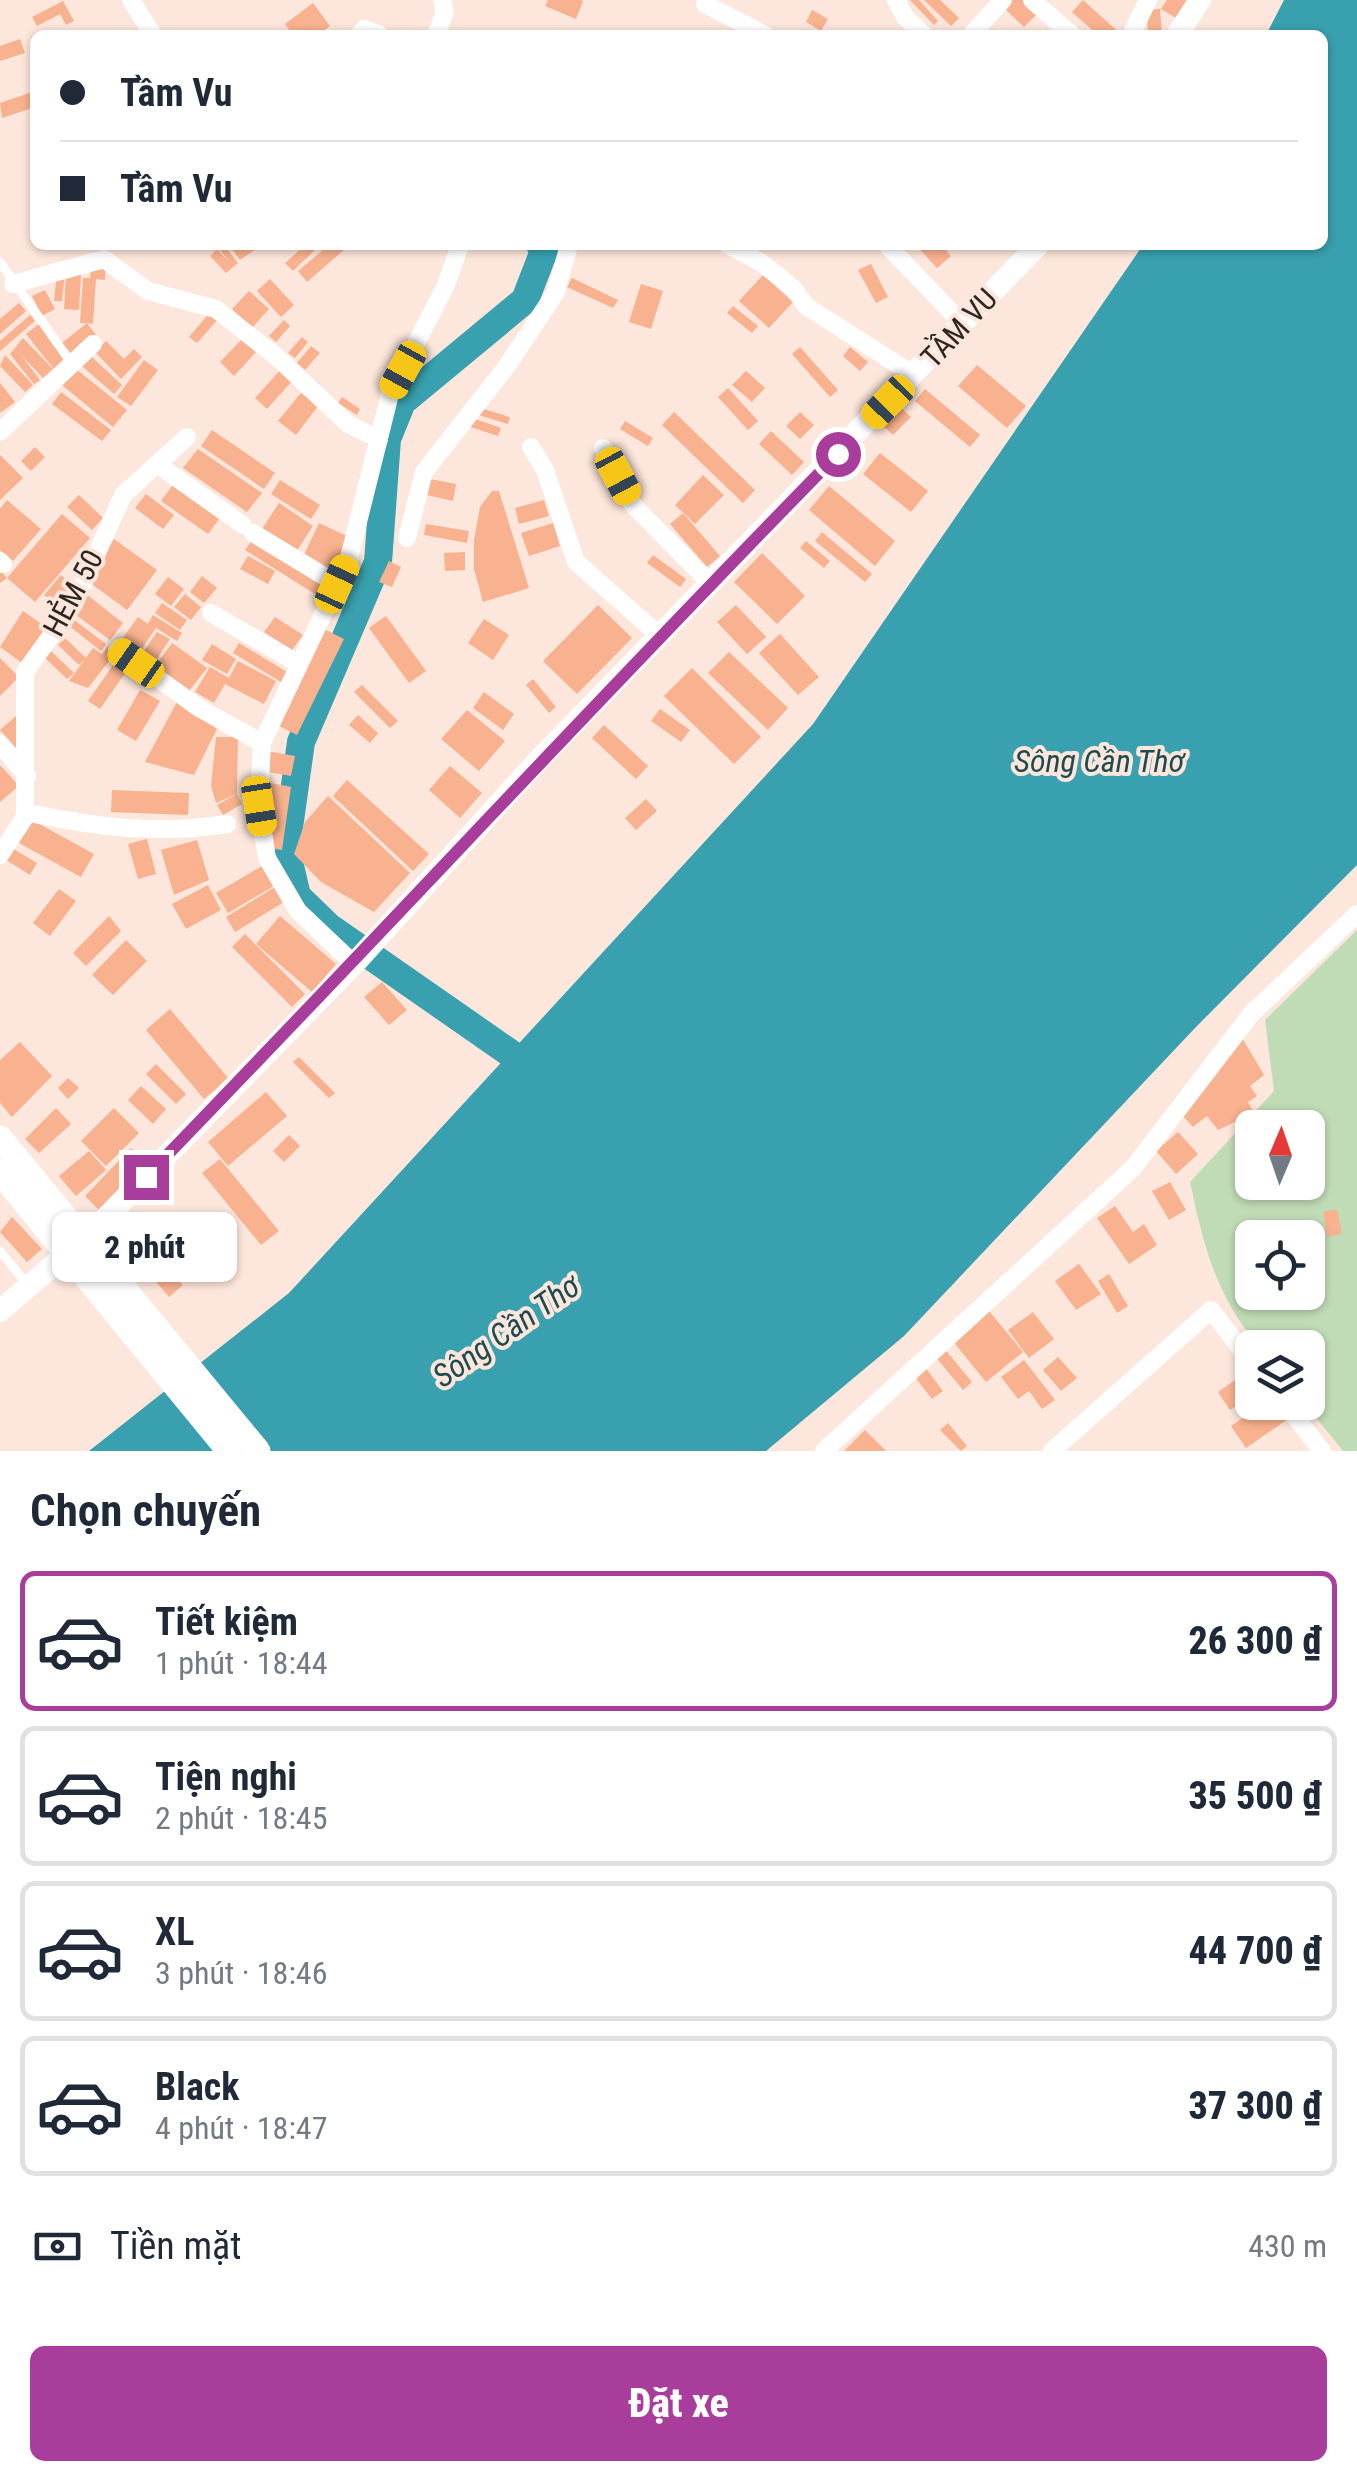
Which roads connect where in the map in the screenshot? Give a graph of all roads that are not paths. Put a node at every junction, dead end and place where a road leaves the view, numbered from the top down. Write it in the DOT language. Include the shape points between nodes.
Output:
graph roads {
  1 [pos="131,0"];
  2 [pos="442,0"];
  3 [pos="896,0"];
  4 [pos="1003,0"];
  5 [pos="1032,0"];
  6 [pos="1148,0"];
  7 [pos="1200,0"];
  8 [pos="706,4"];
  9 [pos="149,30"];
  10 [pos="438,30"];
  11 [pos="756,30"];
  12 [pos="919,30"];
  13 [pos="976,30"];
  14 [pos="1066,30"];
  15 [pos="1133,30"];
  16 [pos="1180,30"];
  17 [pos="458,250"];
  18 [pos="567,250"];
  19 [pos="737,250"];
  20 [pos="892,250"];
  21 [pos="1033,250"];
  22 [pos="0,262"];
  23 [pos="13,284"];
  24 [pos="963,324"];
  25 [pos="93,344"];
  26 [pos="72,364"];
  27 [pos="914,376"];
  28 [pos="0,432"];
  29 [pos="187,436"];
  30 [pos="379,439"];
  31 [pos="530,447"];
  32 [pos="603,448"];
  33 [pos="157,464"];
  34 [pos="408,538"];
  35 [pos="337,584"];
  36 [pos="711,584"];
  37 [pos="210,613"];
  38 [pos="660,636"];
  39 [pos="117,649"];
  40 [pos="299,664"];
  41 [pos="262,742"];
  42 [pos="0,744"];
  43 [pos="27,776"];
  44 [pos="25,812"];
  45 [pos="227,824"];
  46 [pos="0,855"];
  47 [pos="1357,914"];
  48 [pos="355,964"];
  49 [pos="0,1117"];
  50 [pos="0,1138"];
  51 [pos="0,1172"];
  52 [pos="0,1184"];
  53 [pos="94,1230"];
  54 [pos="0,1251"];
  55 [pos="62,1258"];
  56 [pos="28,1286"];
  57 [pos="0,1310"];
  58 [pos="1235,1341"];
  59 [pos="1298,1420"];
  60 [pos="229,1451"];
  61 [pos="258,1451"];
  62 [pos="824,1451"];
  63 [pos="1052,1451"];
  64 [pos="1322,1451"];
  1 -- 9 [label="street"];
  2 -- 10 [label="street"];
  3 -- 12 [label="street"];
  4 -- 13 [label="street"];
  5 -- 14 [label="street"];
  6 -- 15 [label="street"];
  7 -- 16 [label="street"];
  8 -- 11 [label="street"];
  17 -- 30 [label="street" via="390,394"];
  18 -- 34 [label="street" via="556,292 424,472"];
  19 -- 27 [label="street" via="793,288 806,306"];
  20 -- 24 [label="street"];
  21 -- 24 [label="street, TẦM VU"];
  22 -- 23 [label="lane"];
  23 -- 26 [label="lane"];
  23 -- 30 [label="street" via="104,259 148,291 216,309 348,424"];
  24 -- 27 [label="street, TẦM VU"];
  25 -- 26 [label="street"];
  26 -- 28 [label="street"];
  27 -- 36 [label="street, TẦM VU"];
  29 -- 33 [label="street, HẺM 50"];
  30 -- 35 [label="street" via="364,510"];
  31 -- 38 [label="street" via="546,470 576,562"];
  32 -- 36 [label="street" via="633,505"];
  33 -- 35 [label="street"];
  33 -- 43 [label="street, HẺM 50" via="123,495 74,604 25,672"];
  35 -- 40 [label="street"];
  36 -- 38 [label="street, TẦM VU"];
  37 -- 40 [label="street"];
  38 -- 48 [label="street, TẦM VU"];
  39 -- 41 [label="street" via="199,708"];
  40 -- 41 [label="street"];
  41 -- 48 [label="street" via="259,806 268,858 298,911"];
  42 -- 43 [label="street"];
  43 -- 44 [label="street, HẺM 50"];
  44 -- 45 [label="street" via="132,831"];
  44 -- 46 [label="street, HẺM 50"];
  47 -- 62 [label="street" via="1246,1021 1133,1168"];
  48 -- 53 [label="street, TẦM VU"];
  49 -- 53 [label="main road"];
  50 -- 61 [label="main road"];
  51 -- 60 [label="main road"];
  52 -- 55 [label="main road"];
  53 -- 55 [label="street, TẦM VU"];
  54 -- 56 [label="lane"];
  55 -- 56 [label="street, TẦM VU"];
  56 -- 57 [label="street, TẦM VU"];
  58 -- 63 [label="street" via="1211,1310"];
  59 -- 64 [label="street"];
}
